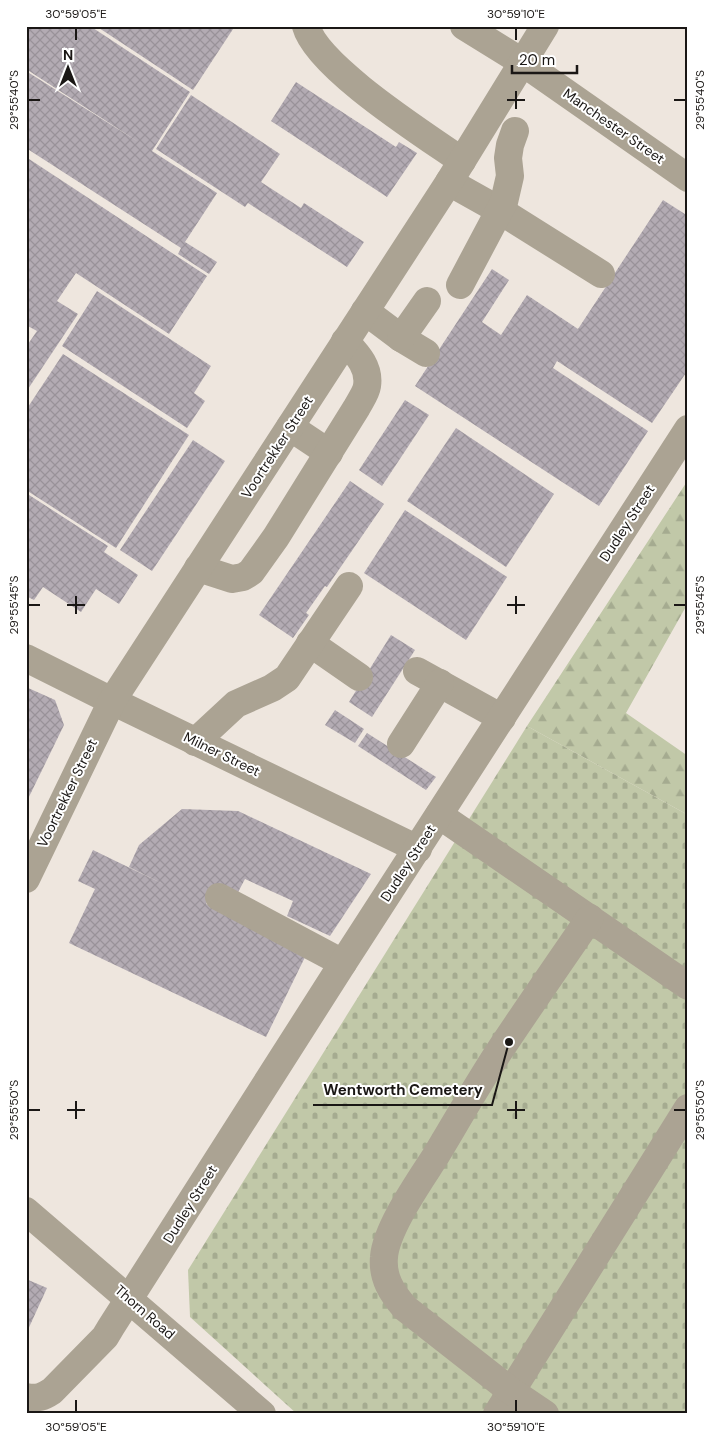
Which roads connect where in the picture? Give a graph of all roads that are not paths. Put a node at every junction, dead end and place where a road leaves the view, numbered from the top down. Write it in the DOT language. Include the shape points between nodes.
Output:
graph roads {
  1 [pos="306,26"];
  2 [pos="464,26"];
  3 [pos="545,26"];
  4 [pos="522,62"];
  5 [pos="516,131"];
  6 [pos="455,171"];
  7 [pos="688,178"];
  8 [pos="499,210"];
  9 [pos="601,274"];
  10 [pos="460,285"];
  11 [pos="427,301"];
  12 [pos="365,311"];
  13 [pos="401,338"];
  14 [pos="345,341"];
  15 [pos="426,352"];
  16 [pos="290,427"];
  17 [pos="688,429"];
  18 [pos="329,453"];
  19 [pos="198,568"];
  20 [pos="349,586"];
  21 [pos="310,643"];
  22 [pos="26,658"];
  23 [pos="359,677"];
  24 [pos="112,701"];
  25 [pos="502,718"];
  26 [pos="195,742"];
  27 [pos="401,744"];
  28 [pos="439,815"];
  29 [pos="418,849"];
  30 [pos="26,879"];
  31 [pos="219,896"];
  32 [pos="590,918"];
  33 [pos="343,963"];
  34 [pos="688,986"];
  35 [pos="688,1108"];
  36 [pos="26,1211"];
  37 [pos="130,1299"];
  38 [pos="511,1391"];
  39 [pos="26,1397"];
  40 [pos="262,1414"];
  41 [pos="497,1414"];
  42 [pos="545,1414"];
  1 -- 6 [label="street" via="324,55"];
  2 -- 4 [label="street, Manchester Street"];
  3 -- 4 [label="street, Voortrekker Street"];
  4 -- 6 [label="street, Voortrekker Street"];
  4 -- 7 [label="street, Manchester Street"];
  5 -- 8 [label="street" via="508,158 510,176"];
  6 -- 8 [label="street"];
  6 -- 12 [label="street, Voortrekker Street"];
  8 -- 9 [label="street"];
  8 -- 10 [label="street"];
  11 -- 13 [label="street"];
  12 -- 13 [label="street"];
  12 -- 14 [label="street, Voortrekker Street"];
  13 -- 15 [label="street"];
  14 -- 16 [label="street, Voortrekker Street"];
  14 -- 18 [label="street" via="362,360 367,386"];
  16 -- 18 [label="street"];
  16 -- 19 [label="street, Voortrekker Street"];
  17 -- 25 [label="street, Dudley Street"];
  18 -- 19 [label="street" via="251,572 232,579"];
  19 -- 24 [label="street, Voortrekker Street"];
  20 -- 21 [label="street"];
  21 -- 23 [label="street"];
  21 -- 26 [label="street" via="287,678 236,704"];
  22 -- 24 [label="street, Milner Street"];
  24 -- 26 [label="street, Milner Street"];
  24 -- 30 [label="street, Voortrekker Street"];
  25 -- 27 [label="street" via="429,677"];
  25 -- 28 [label="street, Dudley Street"];
  26 -- 29 [label="street, Milner Street"];
  28 -- 29 [label="street, Dudley Street"];
  28 -- 32 [label="street"];
  29 -- 33 [label="street, Dudley Street"];
  31 -- 33 [label="street"];
  32 -- 34 [label="street"];
  32 -- 38 [label="street" via="497,1055 411,1196 393,1228 384,1256 386,1280 405,1308"];
  33 -- 37 [label="street, Dudley Street"];
  35 -- 38 [label="street"];
  36 -- 37 [label="street, Thorn Road"];
  37 -- 39 [label="street, Dudley Street" via="105,1337 52,1391 44,1397"];
  37 -- 40 [label="street, Thorn Road"];
  38 -- 41 [label="street"];
  38 -- 42 [label="street"];
}
